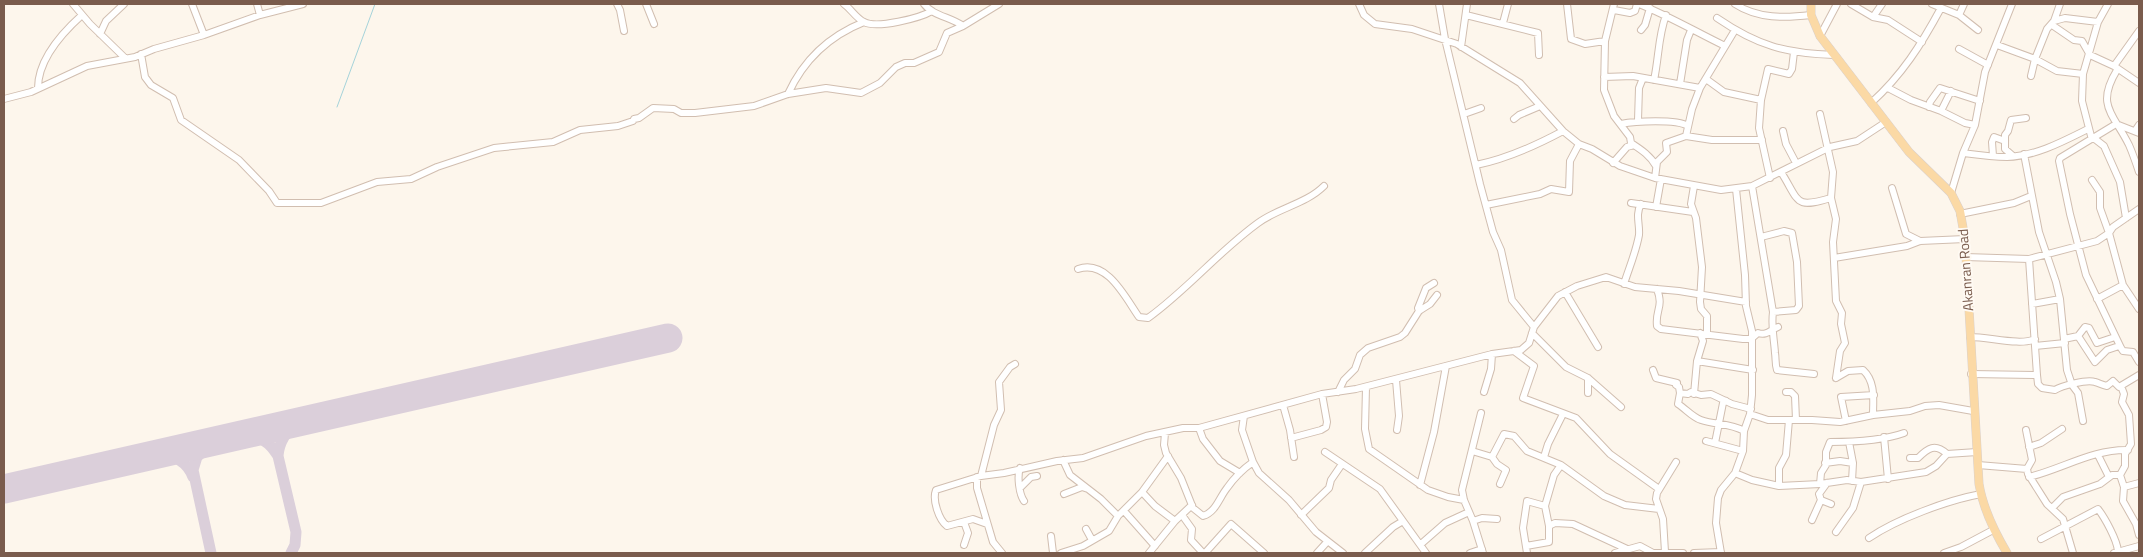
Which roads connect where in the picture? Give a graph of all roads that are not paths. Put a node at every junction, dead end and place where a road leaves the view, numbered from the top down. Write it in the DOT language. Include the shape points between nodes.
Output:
graph roads {
  1 [pos="73,4"];
  2 [pos="124,4"];
  3 [pos="192,4"];
  4 [pos="257,4"];
  5 [pos="303,4"];
  6 [pos="617,4"];
  7 [pos="646,4"];
  8 [pos="844,4"];
  9 [pos="924,4"];
  10 [pos="998,4"];
  11 [pos="1359,4"];
  12 [pos="1439,4"];
  13 [pos="1467,4"];
  14 [pos="1508,4"];
  15 [pos="1567,4"];
  16 [pos="1638,4"];
  17 [pos="1735,4"];
  18 [pos="1810,4"];
  19 [pos="1837,4"];
  20 [pos="1851,4"];
  21 [pos="1882,4"];
  22 [pos="1932,4"];
  23 [pos="1964,4"];
  24 [pos="2012,4"];
  25 [pos="2060,4"];
  26 [pos="2108,4"];
  27 [pos="1614,7"];
  28 [pos="1650,8"];
  29 [pos="1941,8"];
  30 [pos="82,10"];
  31 [pos="932,11"];
  32 [pos="260,15"];
  33 [pos="1466,15"];
  34 [pos="1666,15"];
  35 [pos="1811,15"];
  36 [pos="1959,15"];
  37 [pos="1873,17"];
  38 [pos="1717,18"];
  39 [pos="864,22"];
  40 [pos="2098,22"];
  41 [pos="1503,23"];
  42 [pos="2053,23"];
  43 [pos="654,24"];
  44 [pos="963,26"];
  45 [pos="1641,30"];
  46 [pos="1691,30"];
  47 [pos="1734,30"];
  48 [pos="1978,30"];
  49 [pos="624,31"];
  50 [pos="2139,31"];
  51 [pos="100,34"];
  52 [pos="204,35"];
  53 [pos="1820,36"];
  54 [pos="1605,41"];
  55 [pos="1448,42"];
  56 [pos="1922,42"];
  57 [pos="1997,45"];
  58 [pos="1724,46"];
  59 [pos="1461,47"];
  60 [pos="1959,50"];
  61 [pos="1794,52"];
  62 [pos="141,54"];
  63 [pos="1539,55"];
  64 [pos="1834,55"];
  65 [pos="2090,55"];
  66 [pos="125,58"];
  67 [pos="2035,59"];
  68 [pos="1988,65"];
  69 [pos="2116,68"];
  70 [pos="2083,74"];
  71 [pos="2031,76"];
  72 [pos="1604,77"];
  73 [pos="1643,78"];
  74 [pos="1706,79"];
  75 [pos="1654,80"];
  76 [pos="2139,83"];
  77 [pos="1680,84"];
  78 [pos="38,88"];
  79 [pos="1700,88"];
  80 [pos="1888,88"];
  81 [pos="1951,91"];
  82 [pos="788,94"];
  83 [pos="4,99"];
  84 [pos="1762,100"];
  85 [pos="1980,102"];
  86 [pos="1870,103"];
  87 [pos="1540,106"];
  88 [pos="1929,107"];
  89 [pos="1481,108"];
  90 [pos="1941,111"];
  91 [pos="1464,114"];
  92 [pos="1820,114"];
  93 [pos="2026,118"];
  94 [pos="1514,119"];
  95 [pos="1638,120"];
  96 [pos="1886,122"];
  97 [pos="1621,124"];
  98 [pos="2116,124"];
  99 [pos="1975,125"];
  100 [pos="2139,125"];
  101 [pos="1688,126"];
  102 [pos="2088,129"];
  103 [pos="1563,131"];
  104 [pos="1783,131"];
  105 [pos="2137,132"];
  106 [pos="1686,136"];
  107 [pos="2093,138"];
  108 [pos="1762,140"];
  109 [pos="2005,140"];
  110 [pos="1580,144"];
  111 [pos="1634,145"];
  112 [pos="1827,148"];
  113 [pos="1963,153"];
  114 [pos="2024,154"];
  115 [pos="1993,156"];
  116 [pos="2013,156"];
  117 [pos="1613,163"];
  118 [pos="1796,163"];
  119 [pos="1476,165"];
  120 [pos="1656,166"];
  121 [pos="1780,172"];
  122 [pos="2139,172"];
  123 [pos="1658,178"];
  124 [pos="1770,178"];
  125 [pos="2092,180"];
  126 [pos="1324,186"];
  127 [pos="1694,186"];
  128 [pos="1752,186"];
  129 [pos="1892,188"];
  130 [pos="1736,189"];
  131 [pos="1951,193"];
  132 [pos="2031,196"];
  133 [pos="1831,198"];
  134 [pos="1631,202"];
  135 [pos="1641,204"];
  136 [pos="1486,205"];
  137 [pos="1656,207"];
  138 [pos="2139,209"];
  139 [pos="1693,212"];
  140 [pos="1960,214"];
  141 [pos="2126,218"];
  142 [pos="2109,233"];
  143 [pos="1761,237"];
  144 [pos="1965,239"];
  145 [pos="1920,241"];
  146 [pos="2077,245"];
  147 [pos="2046,254"];
  148 [pos="1966,257"];
  149 [pos="1834,258"];
  150 [pos="2030,259"];
  151 [pos="1078,269"];
  152 [pos="1434,283"];
  153 [pos="1624,284"];
  154 [pos="2123,285"];
  155 [pos="1657,289"];
  156 [pos="1565,292"];
  157 [pos="1701,294"];
  158 [pos="1437,295"];
  159 [pos="2139,295"];
  160 [pos="2060,299"];
  161 [pos="2097,299"];
  162 [pos="2132,299"];
  163 [pos="1746,302"];
  164 [pos="2032,304"];
  165 [pos="2139,309"];
  166 [pos="1418,311"];
  167 [pos="1773,312"];
  168 [pos="1778,327"];
  169 [pos="1533,330"];
  170 [pos="1771,330"];
  171 [pos="1704,334"];
  172 [pos="2078,336"];
  173 [pos="2115,337"];
  174 [pos="1970,338"];
  175 [pos="2035,338"];
  176 [pos="1751,339"];
  177 [pos="2064,341"];
  178 [pos="2036,346"];
  179 [pos="2119,346"];
  180 [pos="1598,347"];
  181 [pos="1514,351"];
  182 [pos="1492,354"];
  183 [pos="1697,361"];
  184 [pos="2139,362"];
  185 [pos="1015,364"];
  186 [pos="1446,366"];
  187 [pos="1653,370"];
  188 [pos="1753,370"];
  189 [pos="1814,374"];
  190 [pos="1971,374"];
  191 [pos="2037,375"];
  192 [pos="2139,375"];
  193 [pos="1588,378"];
  194 [pos="1396,380"];
  195 [pos="2072,385"];
  196 [pos="2121,386"];
  197 [pos="1366,387"];
  198 [pos="1338,392"];
  199 [pos="1484,392"];
  200 [pos="1786,392"];
  201 [pos="1588,393"];
  202 [pos="1680,393"];
  203 [pos="1322,394"];
  204 [pos="1694,394"];
  205 [pos="1874,395"];
  206 [pos="1726,401"];
  207 [pos="1283,406"];
  208 [pos="1621,407"];
  209 [pos="1973,410"];
  210 [pos="1750,412"];
  211 [pos="1481,413"];
  212 [pos="1563,414"];
  213 [pos="1244,416"];
  214 [pos="1873,416"];
  215 [pos="1793,420"];
  216 [pos="1846,421"];
  217 [pos="2083,421"];
  218 [pos="1719,423"];
  219 [pos="1199,428"];
  220 [pos="2062,429"];
  221 [pos="1397,430"];
  222 [pos="2026,430"];
  223 [pos="1744,431"];
  224 [pos="1165,433"];
  225 [pos="1904,433"];
  226 [pos="1884,437"];
  227 [pos="1291,438"];
  228 [pos="1706,441"];
  229 [pos="1849,442"];
  230 [pos="1715,443"];
  231 [pos="2029,447"];
  232 [pos="2128,450"];
  233 [pos="1743,451"];
  234 [pos="1325,452"];
  235 [pos="1472,452"];
  236 [pos="1977,452"];
  237 [pos="1947,454"];
  238 [pos="2098,455"];
  239 [pos="1168,456"];
  240 [pos="1294,457"];
  241 [pos="1492,457"];
  242 [pos="1544,457"];
  243 [pos="1910,458"];
  244 [pos="1063,460"];
  245 [pos="1253,462"];
  246 [pos="1676,462"];
  247 [pos="1825,463"];
  248 [pos="1853,463"];
  249 [pos="1342,464"];
  250 [pos="1561,465"];
  251 [pos="1978,465"];
  252 [pos="1020,468"];
  253 [pos="2027,469"];
  254 [pos="1240,473"];
  255 [pos="1735,473"];
  256 [pos="2120,475"];
  257 [pos="979,476"];
  258 [pos="1037,476"];
  259 [pos="2029,477"];
  260 [pos="2109,477"];
  261 [pos="1888,479"];
  262 [pos="1852,481"];
  263 [pos="1861,482"];
  264 [pos="2139,483"];
  265 [pos="1500,484"];
  266 [pos="1823,484"];
  267 [pos="1420,485"];
  268 [pos="1779,486"];
  269 [pos="1020,487"];
  270 [pos="2124,487"];
  271 [pos="1089,489"];
  272 [pos="1659,489"];
  273 [pos="1142,492"];
  274 [pos="1064,494"];
  275 [pos="1981,494"];
  276 [pos="1464,500"];
  277 [pos="1821,500"];
  278 [pos="1024,501"];
  279 [pos="1831,504"];
  280 [pos="1192,505"];
  281 [pos="1545,506"];
  282 [pos="2052,508"];
  283 [pos="1659,509"];
  284 [pos="1124,511"];
  285 [pos="1469,512"];
  286 [pos="1182,515"];
  287 [pos="1301,515"];
  288 [pos="1118,516"];
  289 [pos="1497,519"];
  290 [pos="1403,520"];
  291 [pos="1812,520"];
  292 [pos="1175,521"];
  293 [pos="1474,521"];
  294 [pos="964,522"];
  295 [pos="2138,523"];
  296 [pos="988,524"];
  297 [pos="2065,525"];
  298 [pos="1549,526"];
  299 [pos="1086,529"];
  300 [pos="1993,530"];
  301 [pos="1836,532"];
  302 [pos="2139,535"];
  303 [pos="1051,536"];
  304 [pos="1869,538"];
  305 [pos="2041,539"];
  306 [pos="1092,540"];
  307 [pos="1327,542"];
  308 [pos="964,545"];
  309 [pos="1083,546"];
  310 [pos="1155,546"];
  311 [pos="2139,546"];
  312 [pos="1627,549"];
  313 [pos="1421,550"];
  314 [pos="1527,550"];
  315 [pos="1963,550"];
  316 [pos="1482,551"];
  317 [pos="1665,552"];
  318 [pos="1002,553"];
  319 [pos="1053,553"];
  320 [pos="1061,553"];
  321 [pos="1088,553"];
  322 [pos="1149,553"];
  323 [pos="1204,553"];
  324 [pos="1263,553"];
  325 [pos="1317,553"];
  326 [pos="1343,553"];
  327 [pos="1365,553"];
  328 [pos="1470,553"];
  329 [pos="1615,553"];
  330 [pos="1683,553"];
  331 [pos="1694,553"];
  332 [pos="1721,553"];
  333 [pos="1944,553"];
  334 [pos="2007,553"];
  335 [pos="2073,553"];
  336 [pos="2115,553"];
  1 -- 30 [label="street"];
  2 -- 51 [label="street" via="106,21"];
  3 -- 52 [label="street"];
  4 -- 32 [label="street"];
  5 -- 32 [label="street"];
  6 -- 49 [label="street"];
  7 -- 43 [label="street"];
  8 -- 39 [label="street"];
  9 -- 31 [label="street"];
  10 -- 44 [label="street"];
  11 -- 55 [label="street" via="1364,15 1375,24 1412,29"];
  12 -- 55 [label="street"];
  13 -- 33 [label="street"];
  14 -- 41 [label="street"];
  15 -- 54 [label="street" via="1571,40 1585,44"];
  16 -- 27 [label="street" via="1630,13"];
  16 -- 28 [label="street"];
  17 -- 35 [label="street" via="1760,15"];
  18 -- 35 [label="main road, Akanran Road"];
  19 -- 53 [label="street"];
  20 -- 37 [label="street"];
  21 -- 37 [label="street"];
  22 -- 29 [label="street"];
  23 -- 36 [label="street"];
  24 -- 57 [label="street"];
  25 -- 42 [label="street"];
  26 -- 40 [label="street"];
  27 -- 54 [label="street"];
  28 -- 34 [label="street"];
  28 -- 45 [label="street"];
  29 -- 36 [label="street"];
  29 -- 56 [label="street"];
  30 -- 51 [label="street"];
  30 -- 78 [label="street" via="49,54"];
  31 -- 39 [label="street" via="888,24"];
  31 -- 44 [label="street"];
  32 -- 52 [label="street"];
  33 -- 41 [label="street"];
  33 -- 59 [label="street"];
  34 -- 46 [label="street"];
  34 -- 75 [label="street" via="1659,36"];
  35 -- 53 [label="main road, Akanran Road"];
  36 -- 48 [label="street"];
  37 -- 56 [label="street" via="1888,20"];
  38 -- 47 [label="street"];
  39 -- 82 [label="street" via="833,37 815,51"];
  40 -- 42 [label="street" via="2075,19"];
  40 -- 65 [label="street"];
  41 -- 63 [label="street" via="1538,33"];
  42 -- 65 [label="street" via="2074,40 2082,41"];
  42 -- 67 [label="street"];
  44 -- 82 [label="street" via="947,33 940,52 896,67 880,83 861,93 826,88"];
  46 -- 58 [label="street"];
  46 -- 77 [label="street"];
  47 -- 58 [label="street"];
  47 -- 61 [label="street"];
  50 -- 69 [label="street"];
  51 -- 66 [label="street"];
  52 -- 62 [label="street"];
  53 -- 64 [label="main road, Akanran Road"];
  54 -- 72 [label="street"];
  55 -- 59 [label="street"];
  55 -- 91 [label="street"];
  56 -- 80 [label="street"];
  57 -- 67 [label="street"];
  57 -- 68 [label="street"];
  58 -- 74 [label="street"];
  59 -- 87 [label="street" via="1520,83"];
  60 -- 68 [label="street"];
  61 -- 64 [label="street"];
  61 -- 84 [label="street" via="1789,74 1768,69"];
  62 -- 66 [label="street"];
  62 -- 82 [label="street" via="145,77 151,85 173,98 181,120 239,160 277,202 320,203 372,184 411,179 494,148 553,142 580,130 618,126 653,108 695,113 754,106"];
  64 -- 86 [label="main road, Akanran Road"];
  65 -- 69 [label="street"];
  65 -- 70 [label="street"];
  66 -- 78 [label="street" via="87,66"];
  67 -- 70 [label="street" via="2057,71"];
  67 -- 71 [label="street"];
  68 -- 85 [label="street"];
  69 -- 76 [label="street"];
  69 -- 98 [label="street" via="2106,96"];
  70 -- 102 [label="street" via="2082,101"];
  72 -- 73 [label="street"];
  72 -- 97 [label="street" via="1606,98"];
  73 -- 75 [label="street"];
  73 -- 95 [label="street" via="1639,88"];
  74 -- 79 [label="street"];
  74 -- 84 [label="street" via="1724,92"];
  75 -- 77 [label="street"];
  77 -- 79 [label="street"];
  78 -- 83 [label="street"];
  79 -- 101 [label="street"];
  80 -- 86 [label="street"];
  80 -- 88 [label="street"];
  81 -- 85 [label="street"];
  81 -- 88 [label="street" via="1940,88"];
  81 -- 90 [label="street"];
  84 -- 108 [label="street" via="1759,128"];
  85 -- 99 [label="street"];
  86 -- 96 [label="main road, Akanran Road"];
  87 -- 94 [label="street"];
  87 -- 103 [label="street"];
  88 -- 90 [label="street"];
  89 -- 91 [label="street"];
  90 -- 99 [label="street"];
  91 -- 119 [label="street"];
  92 -- 112 [label="street"];
  93 -- 109 [label="street" via="2011,120"];
  95 -- 97 [label="street"];
  95 -- 101 [label="street" via="1646,123 1682,122"];
  96 -- 112 [label="street" via="1857,141"];
  96 -- 131 [label="main road, Akanran Road" via="1909,152"];
  97 -- 111 [label="street"];
  98 -- 105 [label="street"];
  98 -- 107 [label="street"];
  98 -- 122 [label="street"];
  99 -- 113 [label="street"];
  100 -- 105 [label="street"];
  101 -- 106 [label="street"];
  102 -- 107 [label="street"];
  102 -- 114 [label="street" via="2045,150"];
  103 -- 110 [label="street"];
  103 -- 119 [label="street" via="1494,162"];
  104 -- 118 [label="street"];
  106 -- 108 [label="street" via="1707,140"];
  106 -- 120 [label="street" via="1666,143 1667,152"];
  107 -- 141 [label="street" via="2104,146 2120,182"];
  107 -- 146 [label="street" via="2060,158"];
  108 -- 124 [label="street"];
  109 -- 115 [label="street" via="1994,137"];
  109 -- 116 [label="street" via="2005,149"];
  110 -- 117 [label="street"];
  110 -- 136 [label="street" via="1570,161 1568,192 1551,189"];
  111 -- 117 [label="street"];
  111 -- 120 [label="street"];
  112 -- 118 [label="street"];
  112 -- 133 [label="street" via="1833,172"];
  113 -- 115 [label="street"];
  113 -- 131 [label="street"];
  114 -- 116 [label="street"];
  114 -- 132 [label="street"];
  115 -- 116 [label="street"];
  117 -- 123 [label="street"];
  118 -- 121 [label="street"];
  119 -- 136 [label="street"];
  120 -- 123 [label="street"];
  121 -- 124 [label="street"];
  121 -- 133 [label="street" via="1800,202 1807,204"];
  123 -- 127 [label="street"];
  123 -- 137 [label="street"];
  124 -- 128 [label="street"];
  125 -- 142 [label="street" via="2100,192 2100,208"];
  126 -- 151 [label="street" via="1258,223 1148,318 1139,317 1105,273 1092,266"];
  127 -- 130 [label="street"];
  127 -- 139 [label="street"];
  128 -- 130 [label="street"];
  128 -- 143 [label="street"];
  129 -- 145 [label="street" via="1906,234"];
  130 -- 163 [label="street"];
  131 -- 140 [label="main road, Akanran Road"];
  132 -- 140 [label="street" via="2014,203"];
  132 -- 147 [label="street"];
  133 -- 149 [label="street" via="1836,219"];
  134 -- 135 [label="street"];
  135 -- 137 [label="street"];
  135 -- 153 [label="street" via="1636,247"];
  136 -- 169 [label="street" via="1501,250 1512,300"];
  137 -- 139 [label="street"];
  138 -- 141 [label="street"];
  139 -- 157 [label="street" via="1701,252"];
  140 -- 144 [label="main road, Akanran Road"];
  141 -- 142 [label="street"];
  142 -- 146 [label="street" via="2097,241"];
  142 -- 154 [label="street"];
  143 -- 167 [label="street"];
  143 -- 167 [label="street" via="1784,231 1792,233 1797,262 1798,306 1796,310"];
  144 -- 145 [label="street"];
  144 -- 148 [label="main road, Akanran Road"];
  145 -- 149 [label="street"];
  146 -- 147 [label="street"];
  146 -- 161 [label="street"];
  147 -- 150 [label="street"];
  147 -- 160 [label="street"];
  148 -- 150 [label="street"];
  148 -- 174 [label="main road, Akanran Road"];
  149 -- 205 [label="street" via="1836,301 1842,313 1845,343 1840,350 1836,378 1848,371 1863,370"];
  150 -- 164 [label="street"];
  152 -- 166 [label="street" via="1426,288"];
  153 -- 155 [label="street"];
  153 -- 156 [label="street" via="1606,277"];
  154 -- 161 [label="street"];
  154 -- 162 [label="street"];
  155 -- 157 [label="street"];
  155 -- 171 [label="street" via="1661,300 1656,318 1658,328"];
  156 -- 169 [label="street" via="1552,302"];
  156 -- 180 [label="street"];
  157 -- 163 [label="street"];
  157 -- 171 [label="street" via="1701,308 1709,322"];
  158 -- 166 [label="street"];
  159 -- 162 [label="street"];
  160 -- 164 [label="street"];
  160 -- 177 [label="street"];
  161 -- 173 [label="street"];
  162 -- 165 [label="street"];
  163 -- 176 [label="street"];
  164 -- 175 [label="street"];
  166 -- 198 [label="street" via="1400,336 1368,348 1360,355 1355,369"];
  167 -- 170 [label="street"];
  168 -- 170 [label="street"];
  169 -- 181 [label="street" via="1527,346"];
  169 -- 193 [label="street" via="1566,367"];
  170 -- 176 [label="street" via="1763,335 1758,333"];
  170 -- 189 [label="street" via="1777,370"];
  171 -- 176 [label="street"];
  171 -- 183 [label="street"];
  172 -- 173 [label="street" via="2085,326 2097,343"];
  172 -- 177 [label="street"];
  172 -- 179 [label="street" via="2095,362 2107,350"];
  173 -- 179 [label="street"];
  174 -- 175 [label="street" via="2032,342"];
  174 -- 190 [label="main road, Akanran Road"];
  175 -- 178 [label="street"];
  176 -- 188 [label="street"];
  177 -- 178 [label="street"];
  177 -- 195 [label="street"];
  178 -- 191 [label="street"];
  179 -- 184 [label="street" via="2123,351 2133,352"];
  181 -- 182 [label="street"];
  181 -- 212 [label="street" via="1534,366 1523,398"];
  182 -- 186 [label="street"];
  182 -- 199 [label="street"];
  183 -- 188 [label="street"];
  183 -- 204 [label="street"];
  185 -- 257 [label="street" via="999,382 1001,410"];
  186 -- 194 [label="street"];
  186 -- 267 [label="street"];
  187 -- 202 [label="street" via="1656,378 1677,383"];
  188 -- 210 [label="street"];
  190 -- 191 [label="street"];
  190 -- 209 [label="main road, Akanran Road"];
  191 -- 195 [label="street" via="2042,388 2054,390"];
  192 -- 196 [label="street"];
  193 -- 201 [label="street"];
  193 -- 208 [label="street"];
  194 -- 197 [label="street"];
  194 -- 221 [label="street"];
  195 -- 196 [label="street" via="2094,381 2107,386 2113,381"];
  195 -- 217 [label="street" via="2078,393"];
  196 -- 232 [label="street" via="2122,402 2129,415 2131,444"];
  197 -- 198 [label="street"];
  197 -- 267 [label="street" via="1367,445 1374,454"];
  198 -- 203 [label="street"];
  200 -- 215 [label="street" via="1795,396"];
  202 -- 204 [label="street"];
  202 -- 218 [label="street" via="1678,404 1693,416"];
  203 -- 207 [label="street"];
  203 -- 227 [label="street" via="1326,427"];
  204 -- 206 [label="street" via="1711,394"];
  205 -- 214 [label="street"];
  205 -- 216 [label="street" via="1841,397"];
  206 -- 210 [label="street"];
  206 -- 218 [label="street"];
  207 -- 213 [label="street"];
  207 -- 227 [label="street"];
  209 -- 214 [label="street" via="1939,404"];
  209 -- 236 [label="main road, Akanran Road"];
  210 -- 215 [label="street" via="1768,420"];
  210 -- 223 [label="street"];
  211 -- 235 [label="street"];
  212 -- 242 [label="street"];
  212 -- 272 [label="street" via="1576,418 1610,454"];
  213 -- 219 [label="street"];
  213 -- 245 [label="street" via="1242,430"];
  214 -- 216 [label="street"];
  215 -- 216 [label="street"];
  215 -- 268 [label="street" via="1786,455 1779,468"];
  218 -- 223 [label="street"];
  218 -- 230 [label="street"];
  219 -- 224 [label="street"];
  219 -- 254 [label="street" via="1203,439 1220,461"];
  220 -- 231 [label="street"];
  222 -- 231 [label="street"];
  223 -- 233 [label="street"];
  224 -- 239 [label="street" via="1164,445"];
  224 -- 244 [label="street" via="1146,436 1083,458"];
  225 -- 226 [label="street"];
  226 -- 229 [label="street"];
  226 -- 261 [label="street"];
  227 -- 240 [label="street"];
  228 -- 230 [label="street"];
  229 -- 247 [label="street" via="1830,442"];
  229 -- 248 [label="street"];
  230 -- 233 [label="street"];
  231 -- 253 [label="street" via="2032,460"];
  232 -- 238 [label="street"];
  232 -- 256 [label="street"];
  233 -- 255 [label="street"];
  234 -- 249 [label="street"];
  235 -- 241 [label="street"];
  235 -- 276 [label="street" via="1463,483"];
  236 -- 237 [label="street"];
  236 -- 251 [label="main road, Akanran Road"];
  237 -- 243 [label="street" via="1933,448 1918,458"];
  237 -- 261 [label="street" via="1926,472"];
  238 -- 259 [label="street" via="2080,458 2048,473"];
  238 -- 260 [label="street"];
  239 -- 273 [label="street"];
  239 -- 280 [label="street"];
  241 -- 242 [label="street" via="1501,437 1507,433 1527,451"];
  241 -- 265 [label="street" via="1506,470"];
  242 -- 250 [label="street"];
  244 -- 252 [label="street"];
  244 -- 271 [label="street" via="1070,475"];
  245 -- 254 [label="street"];
  245 -- 287 [label="street" via="1259,473"];
  246 -- 272 [label="street"];
  247 -- 248 [label="street"];
  247 -- 266 [label="street" via="1821,473"];
  248 -- 262 [label="street"];
  249 -- 287 [label="street" via="1329,488"];
  249 -- 290 [label="street" via="1380,490"];
  250 -- 281 [label="street" via="1554,475"];
  250 -- 283 [label="street" via="1591,488 1618,502"];
  251 -- 253 [label="street"];
  251 -- 275 [label="main road, Akanran Road"];
  252 -- 257 [label="street"];
  252 -- 269 [label="street"];
  253 -- 259 [label="street"];
  254 -- 280 [label="street" via="1207,515"];
  255 -- 268 [label="street"];
  255 -- 332 [label="street" via="1721,490 1715,509"];
  256 -- 260 [label="street"];
  256 -- 270 [label="street"];
  257 -- 294 [label="street" via="942,487 934,494 943,523 949,527"];
  257 -- 296 [label="street" via="977,488"];
  258 -- 269 [label="street"];
  259 -- 282 [label="street"];
  260 -- 282 [label="street" via="2100,484 2063,497"];
  261 -- 263 [label="street"];
  262 -- 263 [label="street"];
  262 -- 266 [label="street"];
  263 -- 301 [label="street" via="1853,508"];
  264 -- 270 [label="street"];
  266 -- 268 [label="street"];
  266 -- 277 [label="street" via="1819,494"];
  267 -- 276 [label="street"];
  269 -- 278 [label="street"];
  270 -- 295 [label="street" via="2123,501"];
  271 -- 274 [label="street" via="1082,487"];
  271 -- 288 [label="street"];
  272 -- 283 [label="street" via="1656,499"];
  273 -- 284 [label="street"];
  273 -- 292 [label="street" via="1146,499"];
  275 -- 300 [label="main road, Akanran Road"];
  275 -- 304 [label="street" via="1951,501"];
  276 -- 285 [label="street"];
  277 -- 279 [label="street"];
  277 -- 291 [label="street"];
  280 -- 286 [label="street"];
  281 -- 298 [label="street"];
  281 -- 314 [label="street" via="1527,501 1523,520"];
  282 -- 297 [label="street"];
  283 -- 317 [label="street" via="1664,525"];
  284 -- 288 [label="street"];
  284 -- 310 [label="street"];
  285 -- 293 [label="street"];
  285 -- 313 [label="street" via="1445,523"];
  286 -- 292 [label="street"];
  286 -- 323 [label="street" via="1192,529 1191,540"];
  287 -- 307 [label="street"];
  288 -- 306 [label="street" via="1109,531"];
  289 -- 293 [label="street"];
  290 -- 313 [label="street"];
  290 -- 327 [label="street"];
  292 -- 310 [label="street"];
  293 -- 316 [label="street"];
  294 -- 296 [label="street" via="973,519"];
  294 -- 308 [label="street" via="968,533"];
  295 -- 302 [label="street"];
  296 -- 318 [label="street" via="993,542"];
  297 -- 305 [label="street"];
  297 -- 335 [label="street"];
  297 -- 336 [label="street" via="2098,510 2117,544"];
  298 -- 312 [label="street" via="1573,524"];
  298 -- 314 [label="street" via="1550,541"];
  299 -- 306 [label="street"];
  300 -- 315 [label="street"];
  300 -- 334 [label="main road, Akanran Road"];
  303 -- 319 [label="street"];
  306 -- 309 [label="street"];
  307 -- 325 [label="street"];
  307 -- 326 [label="street"];
  309 -- 320 [label="street"];
  309 -- 321 [label="street"];
  310 -- 322 [label="street"];
  311 -- 336 [label="street"];
  312 -- 317 [label="street" via="1640,546 1653,552"];
  312 -- 329 [label="street"];
  315 -- 333 [label="street"];
  316 -- 328 [label="street"];
  317 -- 330 [label="street"];
  323 -- 324 [label="street" via="1231,524"];
  331 -- 332 [label="street"];
}
